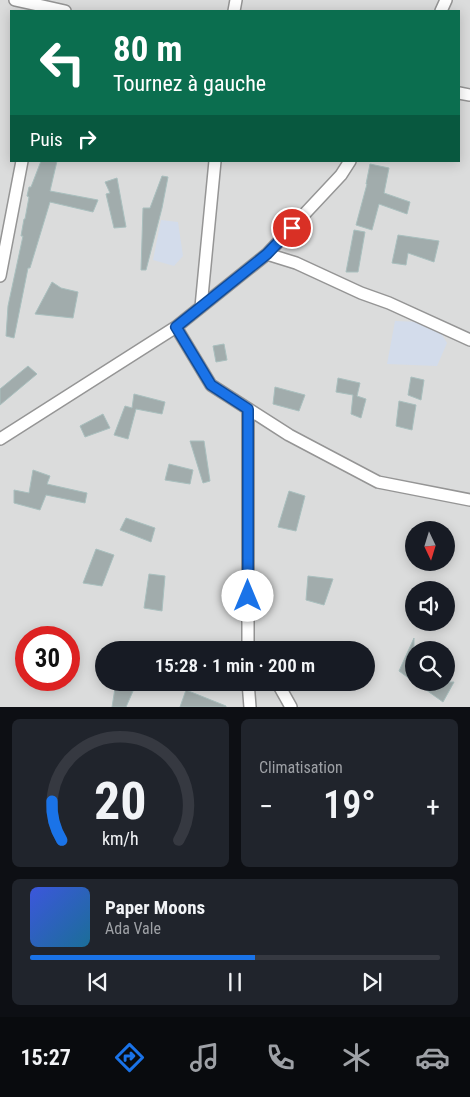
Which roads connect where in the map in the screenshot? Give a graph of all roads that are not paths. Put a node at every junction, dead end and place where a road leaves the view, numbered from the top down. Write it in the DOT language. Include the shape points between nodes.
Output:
graph roads {
  1 [pos="15,0"];
  2 [pos="51,10"];
  3 [pos="22,162"];
  4 [pos="215,162"];
  5 [pos="349,162"];
  6 [pos="267,254"];
  7 [pos="0,276"];
  8 [pos="201,307"];
  9 [pos="176,327"];
  10 [pos="470,340"];
  11 [pos="248,409"];
  12 [pos="0,439"];
  13 [pos="470,500"];
  14 [pos="248,633"];
  15 [pos="248,641"];
  16 [pos="253,641"];
  17 [pos="249,691"];
  18 [pos="282,691"];
  19 [pos="250,707"];
  20 [pos="292,707"];
  1 -- 2 [label="street"];
  3 -- 7 [label="street"];
  4 -- 8 [label="street"];
  5 -- 6 [label="street"];
  6 -- 8 [label="street"];
  6 -- 10 [label="street" via="296,263"];
  8 -- 9 [label="street"];
  9 -- 11 [label="street" via="211,385"];
  9 -- 12 [label="street"];
  11 -- 13 [label="street" via="288,435 378,482"];
  11 -- 14 [label="street"];
  14 -- 15 [label="street"];
  14 -- 16 [label="street"];
  17 -- 19 [label="street"];
  18 -- 20 [label="street"];
}
